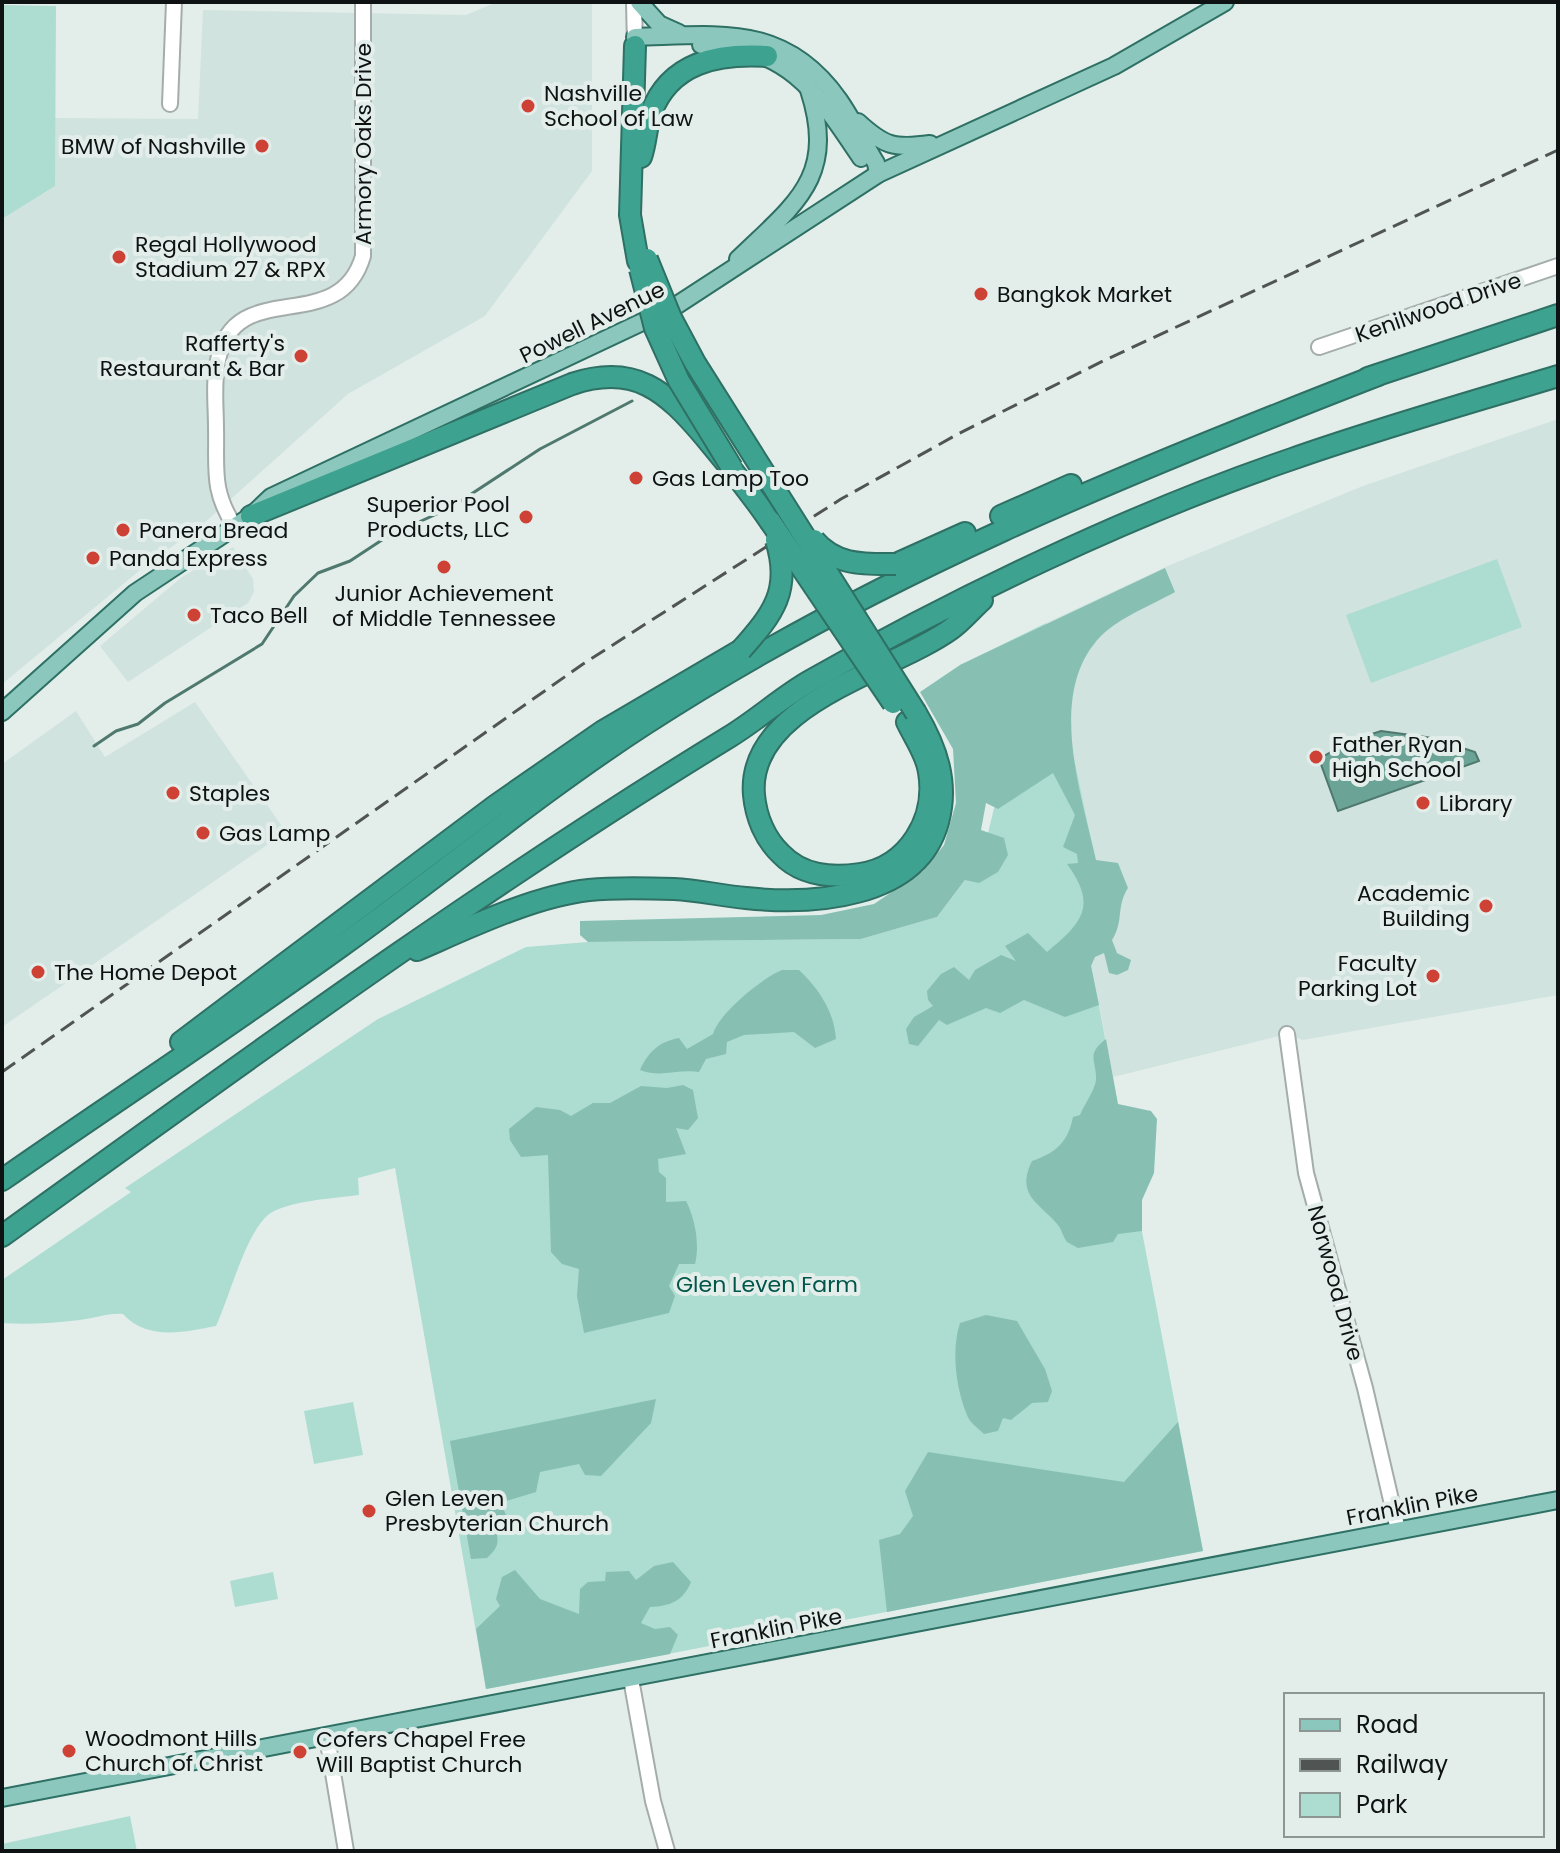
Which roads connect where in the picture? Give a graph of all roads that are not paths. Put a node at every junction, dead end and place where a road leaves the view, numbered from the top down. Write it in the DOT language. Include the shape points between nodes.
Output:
graph roads {
  1 [pos="174,2"];
  2 [pos="363,2"];
  3 [pos="636,2"];
  4 [pos="1225,2"];
  5 [pos="684,36"];
  6 [pos="635,42"];
  7 [pos="767,56"];
  8 [pos="809,89"];
  9 [pos="170,104"];
  10 [pos="846,111"];
  11 [pos="947,142"];
  12 [pos="641,157"];
  13 [pos="878,174"];
  14 [pos="642,260"];
  15 [pos="1558,266"];
  16 [pos="708,288"];
  17 [pos="1558,315"];
  18 [pos="1319,347"];
  19 [pos="1378,375"];
  20 [pos="1558,376"];
  21 [pos="732,468"];
  22 [pos="788,510"];
  23 [pos="243,521"];
  24 [pos="770,521"];
  25 [pos="999,584"];
  26 [pos="2,712"];
  27 [pos="911,718"];
  28 [pos="369,971"];
  29 [pos="1287,1034"];
  30 [pos="20,1168"];
  31 [pos="2,1180"];
  32 [pos="2,1236"];
  33 [pos="1558,1500"];
  34 [pos="1398,1530"];
  35 [pos="631,1679"];
  36 [pos="327,1737"];
  37 [pos="2,1798"];
  38 [pos="346,1851"];
  39 [pos="667,1851"];
  1 -- 9 [label="street"];
  2 -- 23 [label="street, Armory Oaks Drive" via="363,256 350,281 334,296 256,312 234,328 216,371 217,493"];
  3 -- 5 [label="main road" via="659,24"];
  3 -- 6 [label="street"];
  4 -- 11 [label="main road, Powell Avenue" via="1114,66"];
  5 -- 6 [label="main road"];
  5 -- 10 [label="main road" via="736,35 775,44 809,67"];
  6 -- 7 [label="main road" via="727,47"];
  6 -- 12 [label="highway"];
  6 -- 14 [label="highway" via="630,215"];
  7 -- 8 [label="main road"];
  7 -- 12 [label="highway" via="715,57 677,76 652,111"];
  8 -- 13 [label="main road" via="868,169"];
  8 -- 16 [label="main road" via="820,141 811,182"];
  10 -- 11 [label="main road" via="877,141 902,148"];
  10 -- 13 [label="main road"];
  11 -- 13 [label="main road, Powell Avenue"];
  12 -- 14 [label="highway"];
  13 -- 16 [label="main road, Powell Avenue"];
  14 -- 21 [label="highway, bridge" via="655,328 679,381"];
  14 -- 22 [label="highway, bridge" via="695,363"];
  15 -- 18 [label="street, Kenilwood Drive"];
  16 -- 23 [label="main road, Powell Avenue" via="271,497"];
  17 -- 19 [label="highway"];
  19 -- 22 [label="highway, bridge" via="1192,435 896,564 854,564 825,553"];
  19 -- 30 [label="highway" via="1093,489 980,541 720,679 643,725 336,950"];
  20 -- 25 [label="highway" via="1290,459"];
  21 -- 23 [label="highway, bridge" via="668,397 646,383 613,377 572,384"];
  21 -- 24 [label="highway"];
  22 -- 27 [label="highway, bridge"];
  23 -- 26 [label="main road, Powell Avenue" via="135,593"];
  24 -- 27 [label="highway, bridge"];
  24 -- 30 [label="highway, bridge" via="782,559 781,591 772,615 741,650 603,731 486,812"];
  25 -- 27 [label="highway" via="950,629 809,707 769,739 756,770 754,797 759,822 788,861 804,871 843,876 884,869 901,857 922,831 931,794 929,769"];
  25 -- 28 [label="highway" via="806,683"];
  27 -- 28 [label="highway" via="933,742 940,767 940,814 924,854 884,884 807,899 675,889 587,890 497,915"];
  28 -- 32 [label="highway"];
  29 -- 34 [label="street, Norwood Drive" via="1306,1173"];
  30 -- 31 [label="highway"];
  33 -- 34 [label="main road, Franklin Pike"];
  34 -- 35 [label="main road, Franklin Pike"];
  35 -- 36 [label="main road, Franklin Pike"];
  35 -- 39 [label="street"];
  36 -- 37 [label="main road, Franklin Pike"];
  36 -- 38 [label="street"];
}
